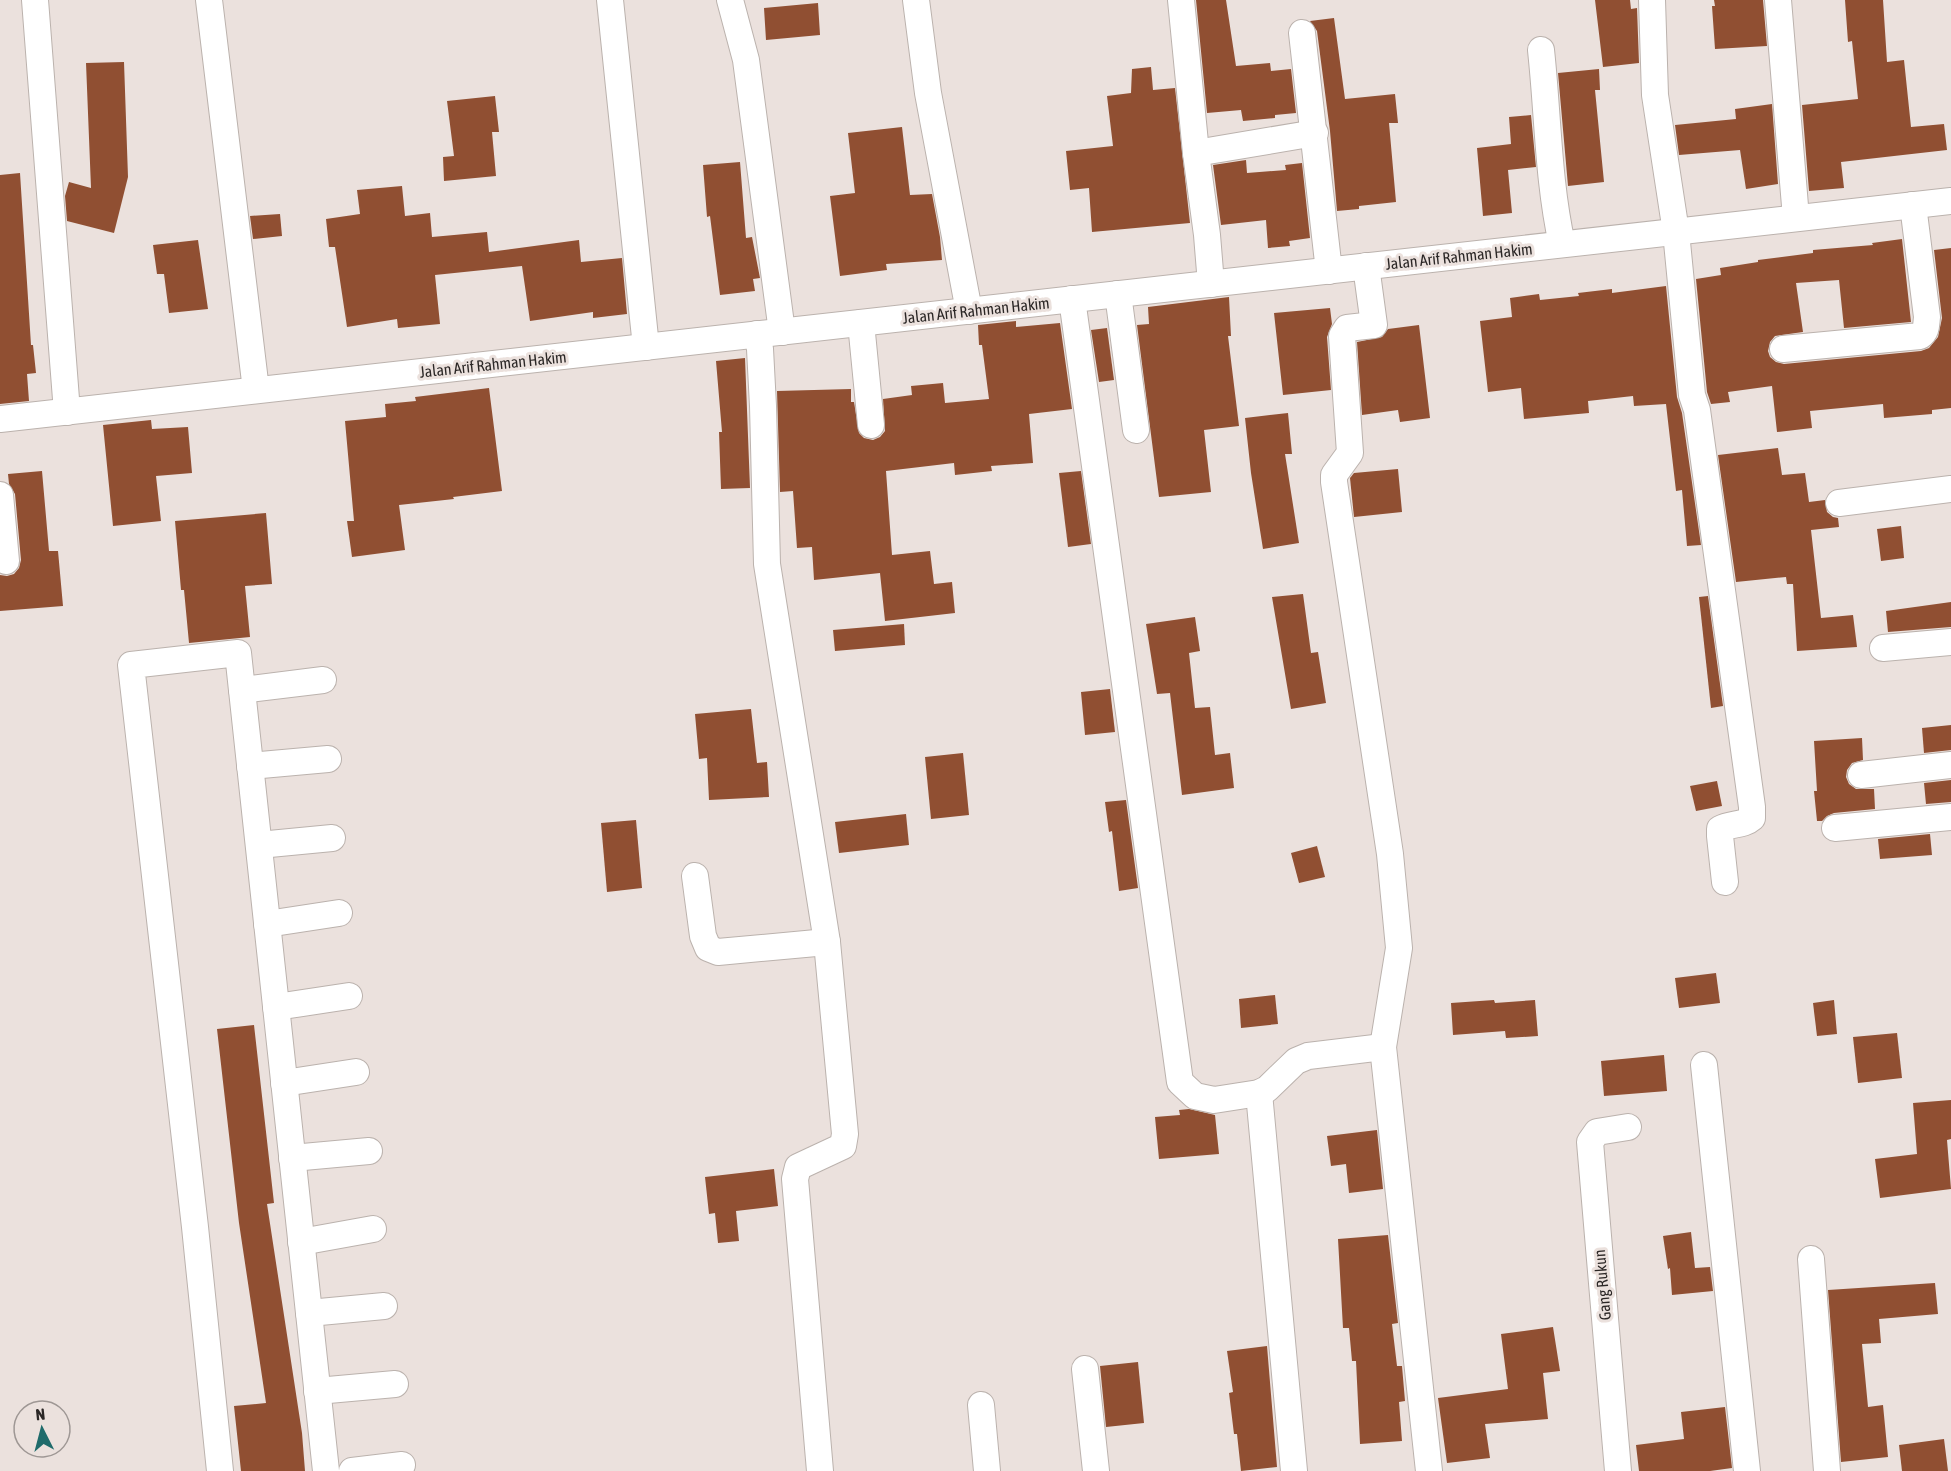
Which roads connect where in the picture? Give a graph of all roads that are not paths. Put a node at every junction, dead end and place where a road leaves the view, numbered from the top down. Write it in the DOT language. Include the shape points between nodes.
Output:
graph roads {
  1 [pos="35,0"];
  2 [pos="209,0"];
  3 [pos="610,0"];
  4 [pos="730,0"];
  5 [pos="916,0"];
  6 [pos="1181,0"];
  7 [pos="1652,0"];
  8 [pos="1778,0"];
  9 [pos="1302,33"];
  10 [pos="1541,50"];
  11 [pos="1315,133"];
  12 [pos="1196,153"];
  13 [pos="1951,201"];
  14 [pos="1913,205"];
  15 [pos="1796,218"];
  16 [pos="1676,232"];
  17 [pos="1562,244"];
  18 [pos="1366,266"];
  19 [pos="1329,271"];
  20 [pos="1210,284"];
  21 [pos="1118,294"];
  22 [pos="1072,299"];
  23 [pos="969,311"];
  24 [pos="861,323"];
  25 [pos="770,333"];
  26 [pos="646,347"];
  27 [pos="1783,349"];
  28 [pos="256,390"];
  29 [pos="67,412"];
  30 [pos="0,419"];
  31 [pos="871,425"];
  32 [pos="1136,430"];
  33 [pos="1951,489"];
  34 [pos="0,495"];
  35 [pos="1839,503"];
  36 [pos="6,561"];
  37 [pos="1951,642"];
  38 [pos="1883,648"];
  39 [pos="323,680"];
  40 [pos="242,690"];
  41 [pos="328,759"];
  42 [pos="1951,765"];
  43 [pos="250,766"];
  44 [pos="1861,775"];
  45 [pos="1951,817"];
  46 [pos="1835,828"];
  47 [pos="332,837"];
  48 [pos="259,845"];
  49 [pos="695,876"];
  50 [pos="1725,882"];
  51 [pos="339,914"];
  52 [pos="267,924"];
  53 [pos="827,942"];
  54 [pos="349,996"];
  55 [pos="276,1007"];
  56 [pos="1383,1047"];
  57 [pos="1704,1065"];
  58 [pos="356,1072"];
  59 [pos="284,1083"];
  60 [pos="1259,1093"];
  61 [pos="1628,1127"];
  62 [pos="369,1151"];
  63 [pos="292,1158"];
  64 [pos="373,1229"];
  65 [pos="301,1242"];
  66 [pos="1811,1258"];
  67 [pos="384,1306"];
  68 [pos="309,1313"];
  69 [pos="1085,1369"];
  70 [pos="395,1384"];
  71 [pos="317,1391"];
  72 [pos="981,1405"];
  73 [pos="402,1466"];
  74 [pos="220,1471"];
  75 [pos="326,1471"];
  76 [pos="352,1471"];
  77 [pos="820,1471"];
  78 [pos="987,1471"];
  79 [pos="1096,1471"];
  80 [pos="1294,1471"];
  81 [pos="1429,1471"];
  82 [pos="1618,1471"];
  83 [pos="1748,1471"];
  84 [pos="1827,1471"];
  1 -- 29 [label="street"];
  2 -- 28 [label="street"];
  3 -- 26 [label="street"];
  4 -- 25 [label="street" via="746,60"];
  5 -- 23 [label="street" via="928,93"];
  6 -- 12 [label="street"];
  7 -- 16 [label="street" via="1655,95"];
  8 -- 15 [label="street"];
  9 -- 11 [label="street"];
  10 -- 17 [label="street" via="1554,206"];
  11 -- 12 [label="street"];
  11 -- 19 [label="street"];
  12 -- 20 [label="street"];
  13 -- 14 [label="street, Jalan Arif Rahman Hakim"];
  14 -- 15 [label="street, Jalan Arif Rahman Hakim"];
  14 -- 27 [label="street" via="1927,317 1923,334"];
  15 -- 16 [label="street, Jalan Arif Rahman Hakim"];
  16 -- 17 [label="street, Jalan Arif Rahman Hakim"];
  16 -- 50 [label="street" via="1692,395 1752,807 1752,818 1746,823 1720,829"];
  17 -- 18 [label="street, Jalan Arif Rahman Hakim"];
  18 -- 19 [label="street, Jalan Arif Rahman Hakim"];
  18 -- 56 [label="street" via="1374,325 1347,328 1342,336 1350,453 1334,475 1334,482 1390,854 1399,948"];
  19 -- 20 [label="street, Jalan Arif Rahman Hakim"];
  20 -- 21 [label="street, Jalan Arif Rahman Hakim"];
  21 -- 22 [label="street, Jalan Arif Rahman Hakim"];
  21 -- 32 [label="street"];
  22 -- 23 [label="street, Jalan Arif Rahman Hakim"];
  22 -- 60 [label="street" via="1180,1082 1195,1096 1214,1100"];
  23 -- 24 [label="street, Jalan Arif Rahman Hakim"];
  24 -- 25 [label="street, Jalan Arif Rahman Hakim"];
  24 -- 31 [label="street"];
  25 -- 26 [label="street, Jalan Arif Rahman Hakim"];
  25 -- 53 [label="street" via="760,349 767,564"];
  26 -- 28 [label="street, Jalan Arif Rahman Hakim"];
  28 -- 29 [label="street, Jalan Arif Rahman Hakim"];
  29 -- 30 [label="street, Jalan Arif Rahman Hakim"];
  33 -- 35 [label="street"];
  34 -- 36 [label="street"];
  37 -- 38 [label="street"];
  39 -- 40 [label="street"];
  40 -- 43 [label="street"];
  40 -- 74 [label="street" via="238,653 131,665"];
  41 -- 43 [label="street"];
  42 -- 44 [label="street"];
  43 -- 48 [label="street"];
  45 -- 46 [label="street"];
  47 -- 48 [label="street"];
  48 -- 52 [label="street"];
  49 -- 53 [label="street" via="708,948 718,952"];
  51 -- 52 [label="street"];
  52 -- 55 [label="street"];
  53 -- 77 [label="street" via="845,1134 843,1146 798,1167 795,1179"];
  54 -- 55 [label="street"];
  55 -- 59 [label="street"];
  56 -- 60 [label="street" via="1308,1056 1296,1061"];
  56 -- 81 [label="street"];
  57 -- 83 [label="street"];
  58 -- 59 [label="street"];
  59 -- 63 [label="street"];
  60 -- 80 [label="street"];
  61 -- 82 [label="street, Gang Rukun" via="1597,1132 1590,1142"];
  62 -- 63 [label="street"];
  63 -- 65 [label="street"];
  64 -- 65 [label="street"];
  65 -- 68 [label="street"];
  66 -- 84 [label="street"];
  67 -- 68 [label="street"];
  68 -- 71 [label="street"];
  69 -- 79 [label="street"];
  70 -- 71 [label="street"];
  71 -- 75 [label="street"];
  72 -- 78 [label="street"];
  73 -- 76 [label="street"];
}
